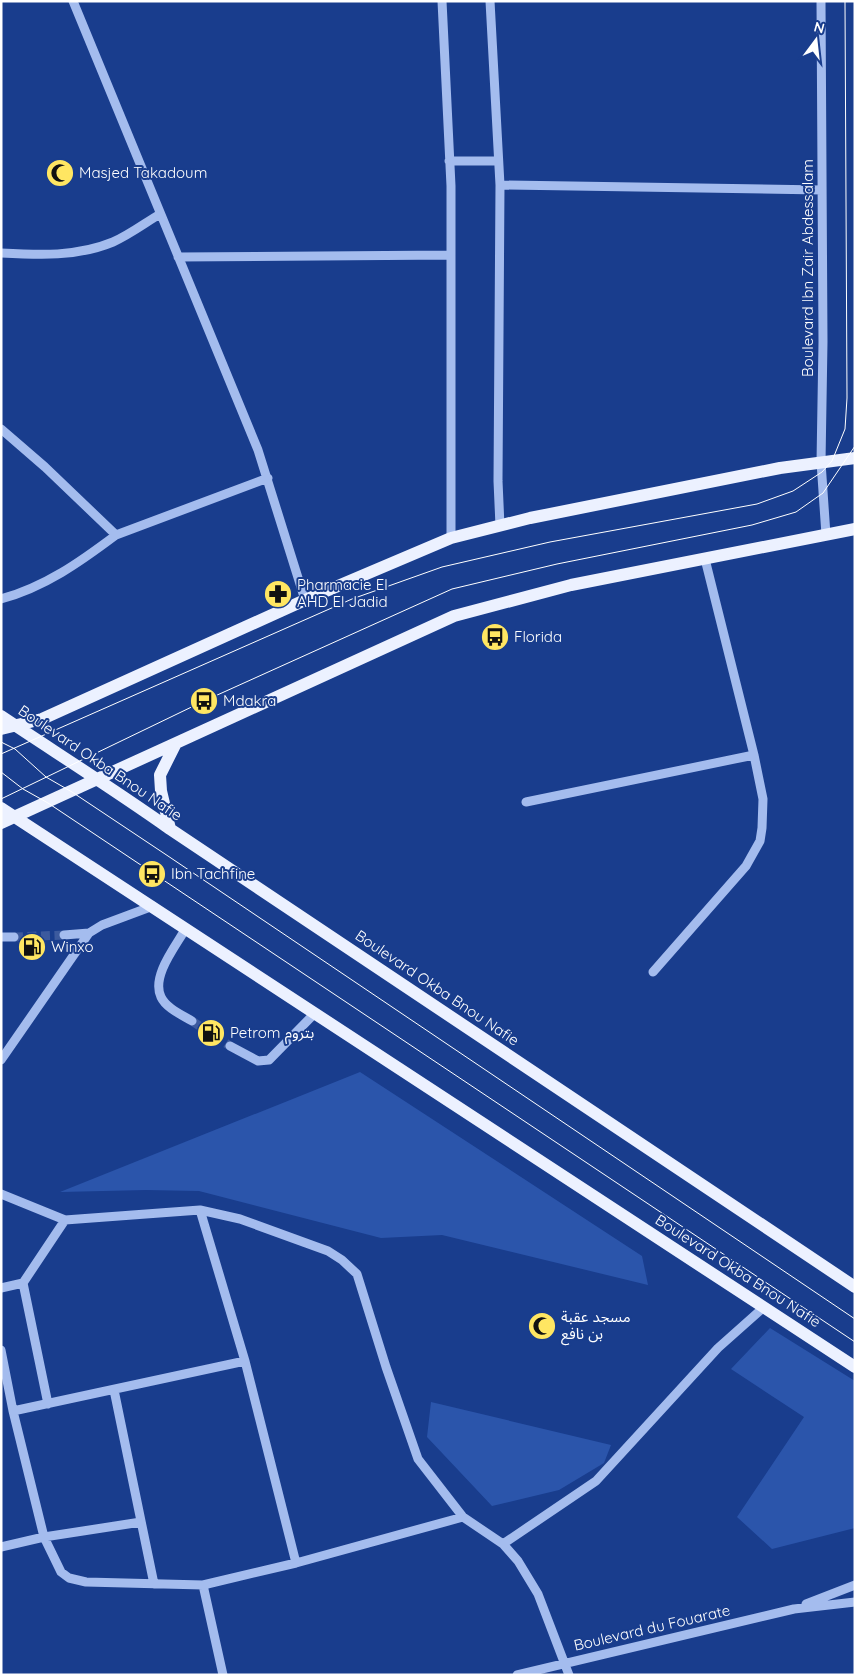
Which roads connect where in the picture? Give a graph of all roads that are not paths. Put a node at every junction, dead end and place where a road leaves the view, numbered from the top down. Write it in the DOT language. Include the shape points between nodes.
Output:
graph roads {
  1 [pos="73,1"];
  2 [pos="442,1"];
  3 [pos="490,1"];
  4 [pos="821,1"];
  5 [pos="449,160"];
  6 [pos="498,161"];
  7 [pos="500,185"];
  8 [pos="822,190"];
  9 [pos="160,214"];
  10 [pos="1,253"];
  11 [pos="451,255"];
  12 [pos="178,257"];
  13 [pos="1,429"];
  14 [pos="855,458"];
  15 [pos="821,462"];
  16 [pos="268,478"];
  17 [pos="500,526"];
  18 [pos="855,529"];
  19 [pos="116,535"];
  20 [pos="826,535"];
  21 [pos="451,538"];
  22 [pos="705,559"];
  23 [pos="1,599"];
  24 [pos="305,600"];
  25 [pos="1,716"];
  26 [pos="15,726"];
  27 [pos="1,729"];
  28 [pos="175,745"];
  29 [pos="754,756"];
  30 [pos="100,779"];
  31 [pos="526,802"];
  32 [pos="1,808"];
  33 [pos="16,817"];
  34 [pos="1,823"];
  35 [pos="170,829"];
  36 [pos="153,906"];
  37 [pos="186,928"];
  38 [pos="90,934"];
  39 [pos="64,935"];
  40 [pos="1,937"];
  41 [pos="14,937"];
  42 [pos="652,972"];
  43 [pos="315,1013"];
  44 [pos="192,1021"];
  45 [pos="230,1046"];
  46 [pos="1,1060"];
  47 [pos="1,1194"];
  48 [pos="200,1210"];
  49 [pos="65,1220"];
  50 [pos="24,1283"];
  51 [pos="855,1287"];
  52 [pos="1,1288"];
  53 [pos="764,1307"];
  54 [pos="1,1350"];
  55 [pos="245,1361"];
  56 [pos="855,1367"];
  57 [pos="114,1390"];
  58 [pos="48,1404"];
  59 [pos="14,1412"];
  60 [pos="463,1516"];
  61 [pos="141,1522"];
  62 [pos="44,1537"];
  63 [pos="503,1544"];
  64 [pos="1,1547"];
  65 [pos="296,1563"];
  66 [pos="154,1584"];
  67 [pos="204,1584"];
  68 [pos="855,1585"];
  69 [pos="855,1602"];
  70 [pos="794,1609"];
  71 [pos="565,1663"];
  72 [pos="224,1675"];
  73 [pos="517,1675"];
  74 [pos="569,1675"];
  1 -- 9 [label="street"];
  2 -- 5 [label="street"];
  3 -- 6 [label="street"];
  4 -- 8 [label="street, Boulevard Ibn Zair Abdessalam"];
  5 -- 6 [label="street"];
  5 -- 11 [label="street"];
  6 -- 7 [label="street"];
  7 -- 8 [label="street"];
  7 -- 17 [label="street"];
  8 -- 15 [label="street, Boulevard Ibn Zair Abdessalam"];
  9 -- 10 [label="street" via="114,242 93,248 55,256"];
  9 -- 12 [label="street"];
  11 -- 12 [label="street"];
  11 -- 21 [label="street"];
  12 -- 16 [label="street"];
  13 -- 19 [label="street"];
  14 -- 15 [label="main road"];
  15 -- 17 [label="main road"];
  15 -- 20 [label="street, Boulevard Ibn Zair Abdessalam"];
  16 -- 19 [label="street"];
  16 -- 24 [label="street"];
  17 -- 21 [label="main road"];
  18 -- 20 [label="main road"];
  19 -- 23 [label="street" via="58,576"];
  20 -- 22 [label="main road"];
  21 -- 24 [label="main road"];
  22 -- 28 [label="main road" via="571,585 454,616"];
  22 -- 29 [label="street"];
  24 -- 26 [label="main road" via="42,719"];
  25 -- 26 [label="main road, Boulevard Okba Bnou Nafie"];
  26 -- 27 [label="main road"];
  26 -- 30 [label="main road, Boulevard Okba Bnou Nafie"];
  28 -- 30 [label="main road"];
  28 -- 35 [label="main road" via="160,776"];
  29 -- 31 [label="street"];
  29 -- 42 [label="street" via="764,810 757,846 746,866"];
  30 -- 33 [label="main road"];
  30 -- 35 [label="main road, Boulevard Okba Bnou Nafie"];
  32 -- 33 [label="main road, Boulevard Okba Bnou Nafie"];
  33 -- 34 [label="main road"];
  33 -- 36 [label="main road, Boulevard Okba Bnou Nafie"];
  35 -- 51 [label="main road, Boulevard Okba Bnou Nafie"];
  36 -- 37 [label="main road, Boulevard Okba Bnou Nafie"];
  36 -- 38 [label="street" via="102,925"];
  37 -- 43 [label="main road, Boulevard Okba Bnou Nafie"];
  37 -- 44 [label="street" via="158,986 161,998"];
  38 -- 39 [label="street"];
  38 -- 46 [label="street"];
  40 -- 41 [label="street"];
  43 -- 45 [label="street" via="269,1060 258,1062"];
  43 -- 53 [label="main road, Boulevard Okba Bnou Nafie"];
  47 -- 49 [label="street"];
  48 -- 49 [label="street"];
  48 -- 55 [label="street"];
  48 -- 60 [label="street" via="240,1220 328,1252 357,1274 418,1458"];
  49 -- 50 [label="street"];
  50 -- 52 [label="street"];
  50 -- 58 [label="street"];
  53 -- 56 [label="main road, Boulevard Okba Bnou Nafie"];
  53 -- 63 [label="street" via="718,1348 596,1481"];
  54 -- 59 [label="street"];
  55 -- 57 [label="street"];
  55 -- 65 [label="street"];
  57 -- 58 [label="street"];
  57 -- 61 [label="street"];
  58 -- 59 [label="street"];
  59 -- 62 [label="street"];
  60 -- 63 [label="street"];
  60 -- 65 [label="street"];
  61 -- 62 [label="street"];
  61 -- 66 [label="street"];
  62 -- 64 [label="street"];
  62 -- 66 [label="street" via="59,1568 79,1582"];
  63 -- 71 [label="street" via="518,1561 538,1594"];
  65 -- 67 [label="street"];
  66 -- 67 [label="street"];
  67 -- 72 [label="street"];
  68 -- 70 [label="street, Boulevard du Fouarate"];
  69 -- 70 [label="street, Boulevard du Fouarate"];
  70 -- 71 [label="street, Boulevard du Fouarate"];
  71 -- 73 [label="street, Boulevard du Fouarate"];
  71 -- 74 [label="street"];
}
